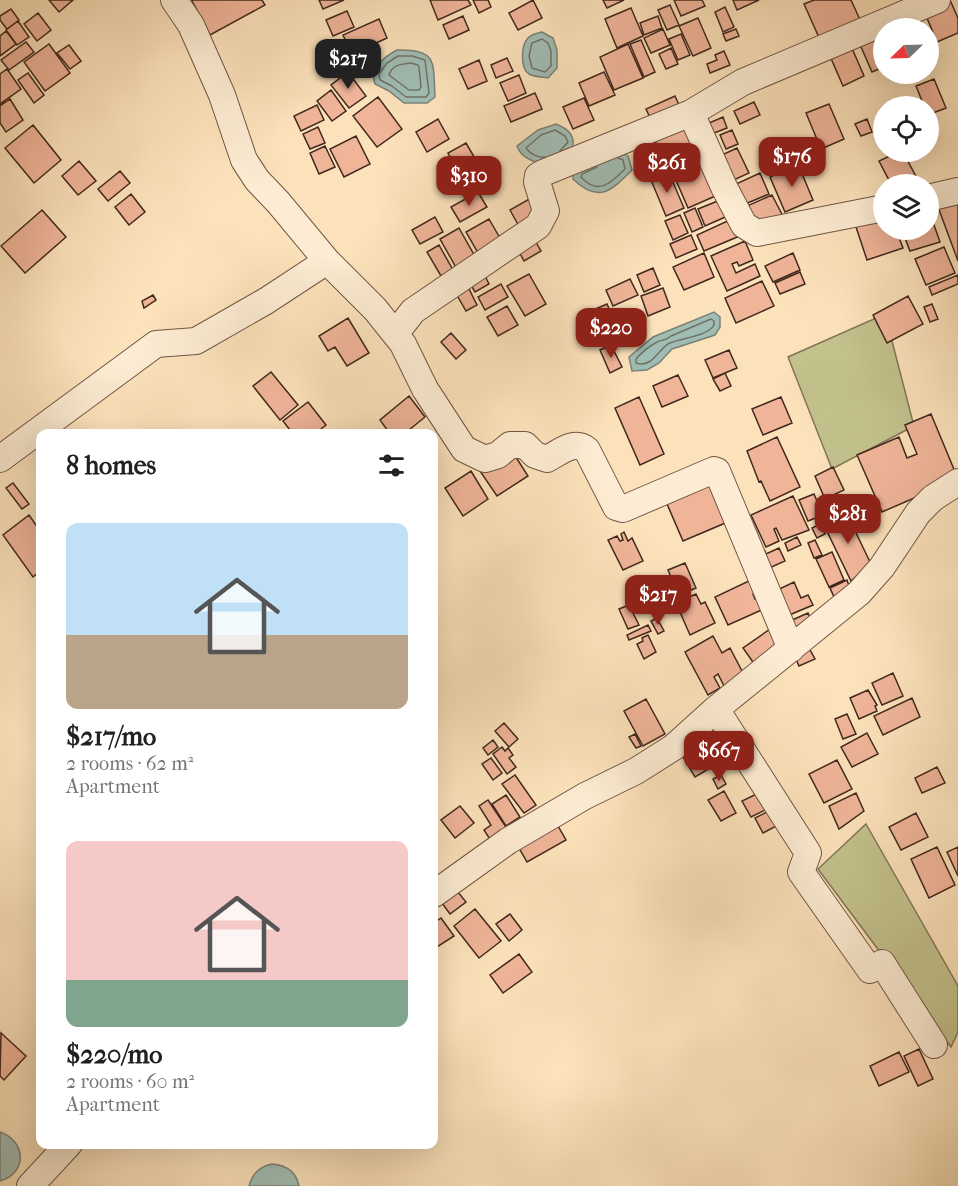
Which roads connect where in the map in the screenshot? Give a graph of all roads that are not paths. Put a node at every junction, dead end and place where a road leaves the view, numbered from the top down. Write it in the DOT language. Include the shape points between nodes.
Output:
graph roads {
  1 [pos="174,0"];
  2 [pos="938,0"];
  3 [pos="691,113"];
  4 [pos="958,191"];
  5 [pos="939,195"];
  6 [pos="873,210"];
  7 [pos="327,261"];
  8 [pos="395,334"];
  9 [pos="41,429"];
  10 [pos="36,432"];
  11 [pos="0,459"];
  12 [pos="958,482"];
  13 [pos="791,649"];
  14 [pos="716,709"];
  15 [pos="438,891"];
  16 [pos="934,1045"];
  17 [pos="64,1149"];
  18 [pos="30,1186"];
  1 -- 7 [label="street" via="192,25 244,160"];
  2 -- 3 [label="street" via="743,82"];
  3 -- 6 [label="street" via="744,225 757,233"];
  3 -- 8 [label="street" via="538,176 546,211 538,226 413,311"];
  4 -- 5 [label="street"];
  7 -- 8 [label="street"];
  7 -- 9 [label="street" via="196,341 156,344"];
  8 -- 13 [label="street" via="464,449 485,459 510,445 525,445 535,455 547,459 581,445 616,507 622,509 717,471"];
  10 -- 11 [label="street"];
  12 -- 13 [label="street" via="918,513 882,567 859,593"];
  13 -- 14 [label="street"];
  14 -- 15 [label="street" via="664,753 508,841"];
  14 -- 16 [label="street" via="808,853 801,872 870,970 882,963"];
  17 -- 18 [label="street"];
}
